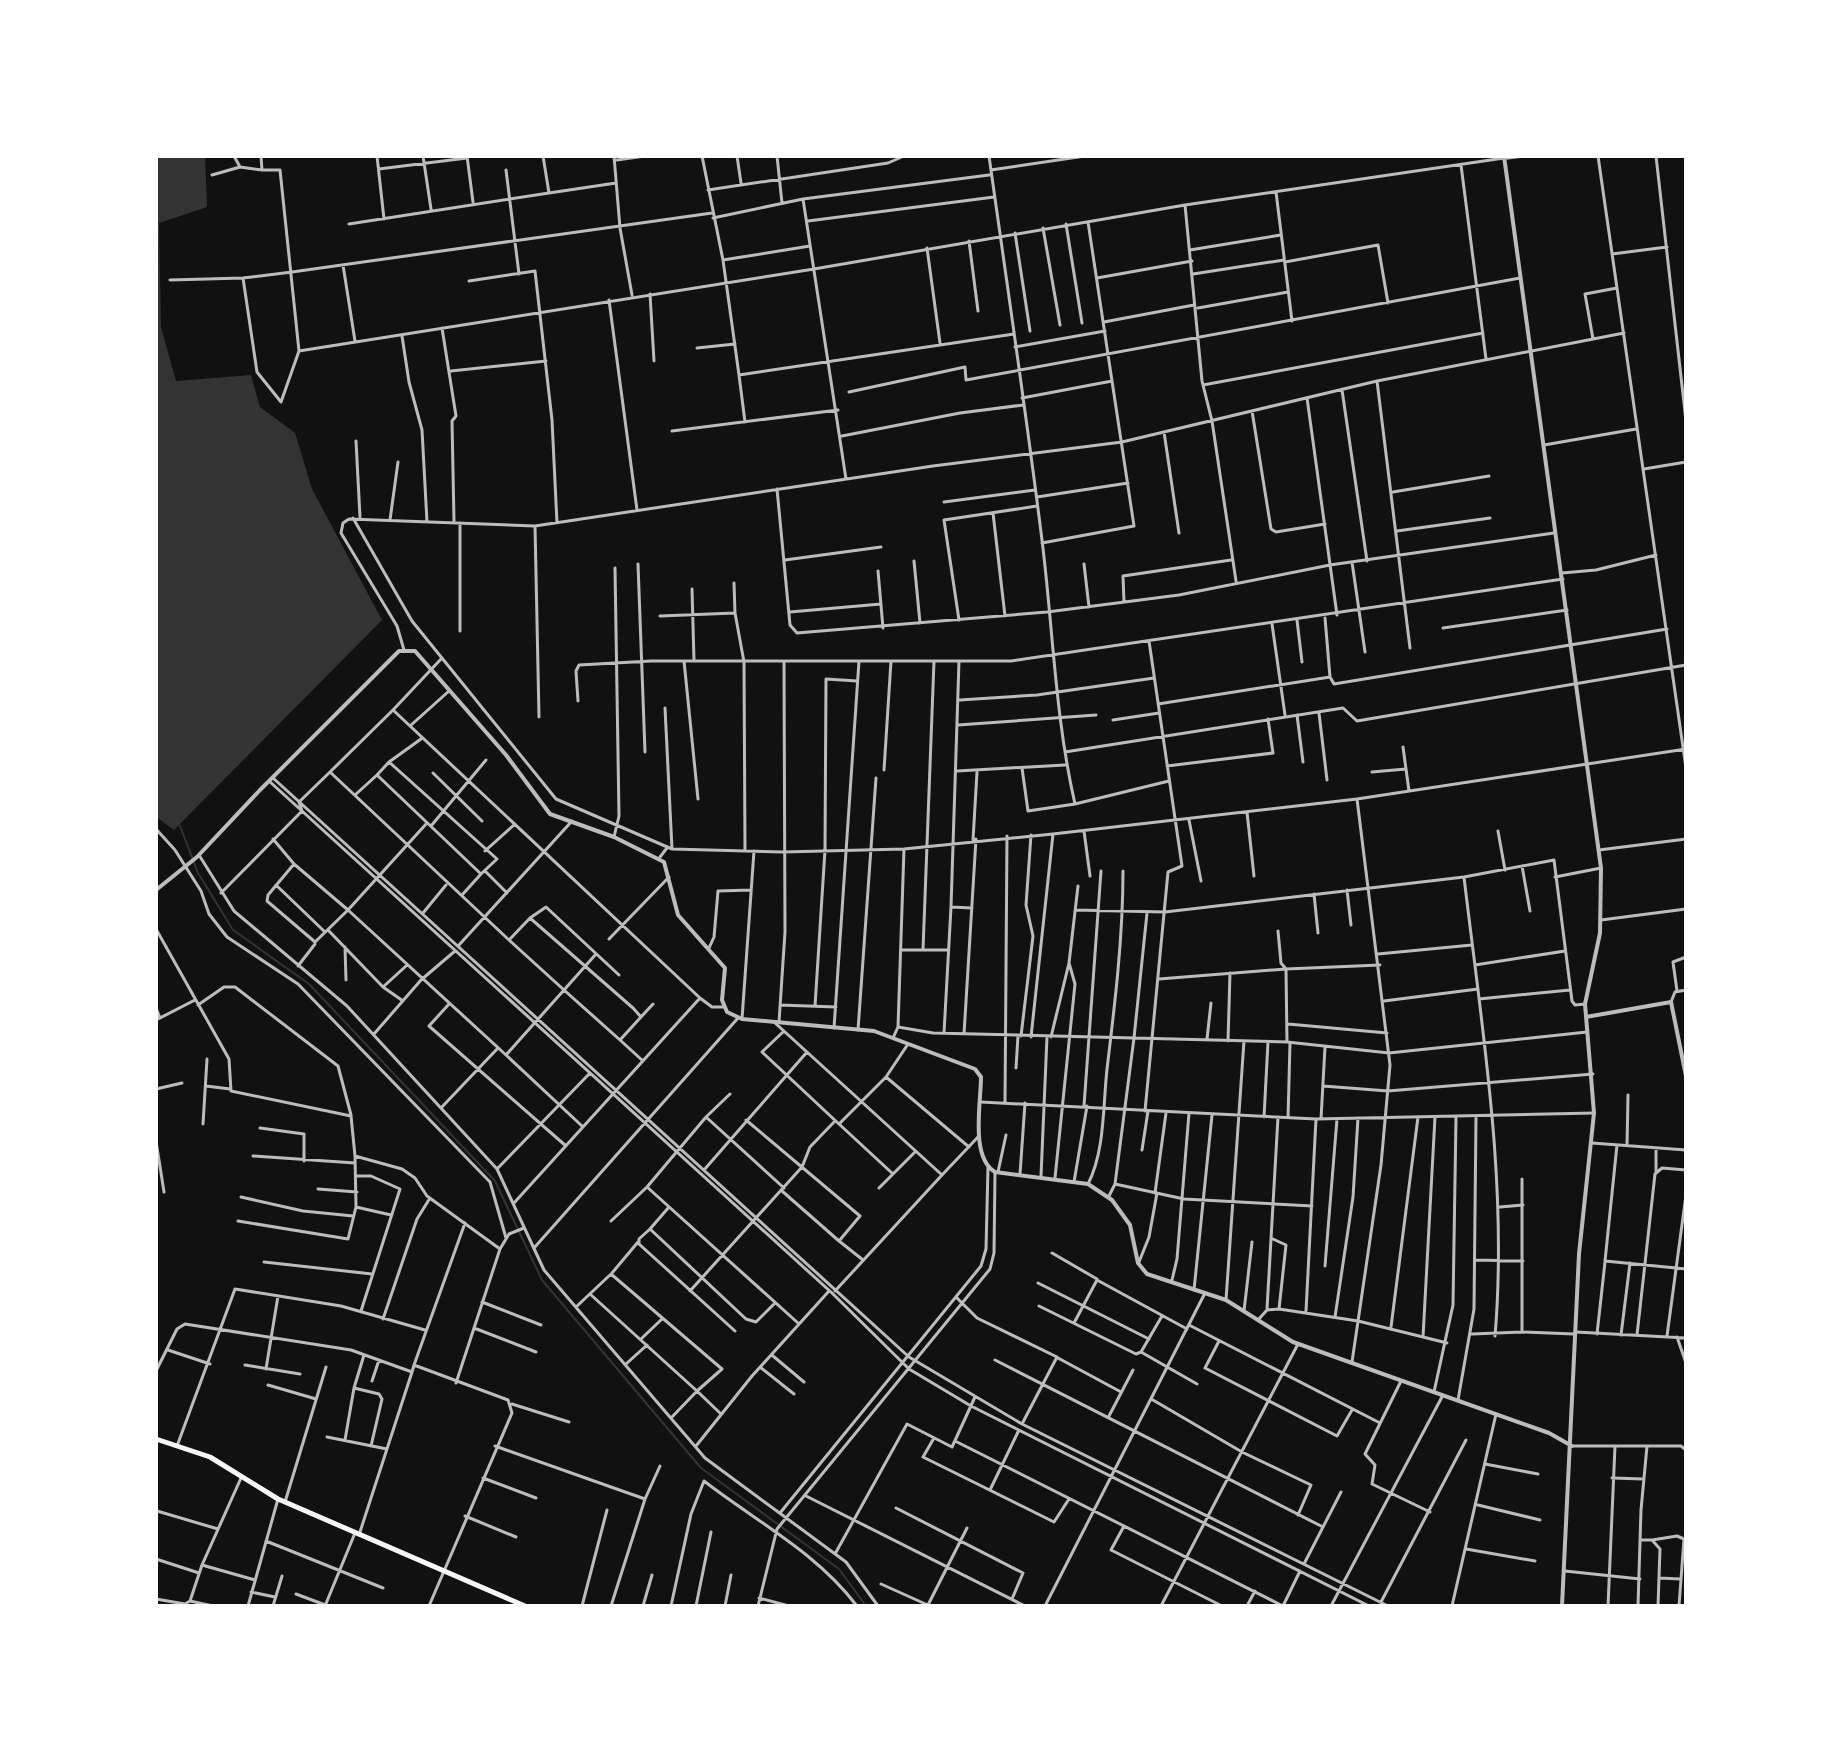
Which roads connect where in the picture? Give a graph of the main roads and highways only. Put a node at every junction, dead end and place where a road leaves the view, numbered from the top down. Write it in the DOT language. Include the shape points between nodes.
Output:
graph roads {
  1 [pos="156,1439"];
  2 [pos="525,1606"];
  1 -- 2 [label="main road" via="210,1457 278,1499"];
}
